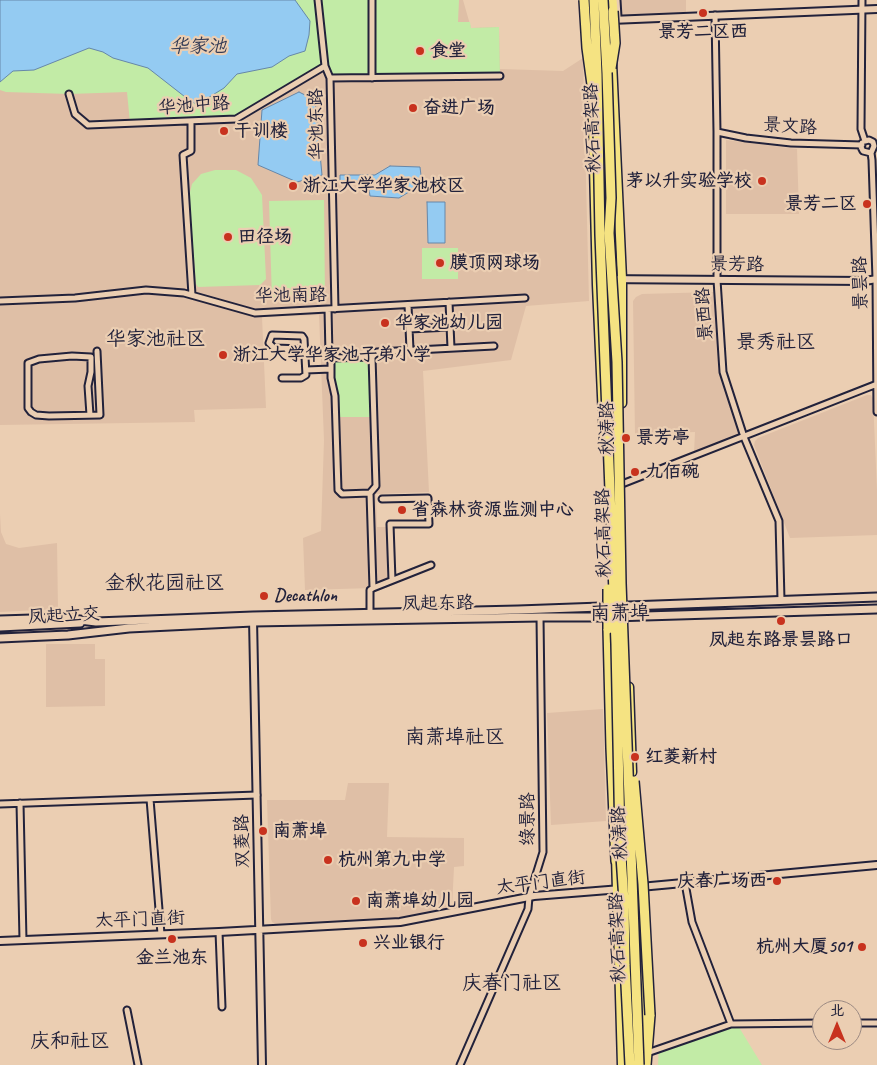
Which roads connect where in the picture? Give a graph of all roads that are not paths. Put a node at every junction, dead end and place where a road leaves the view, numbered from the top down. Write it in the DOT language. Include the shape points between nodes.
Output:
graph roads {
  1 [pos="318,0"];
  2 [pos="372,0"];
  3 [pos="583,0"];
  4 [pos="588,0"];
  5 [pos="594,0"];
  6 [pos="603,0"];
  7 [pos="608,0"];
  8 [pos="612,0"];
  9 [pos="617,0"];
  10 [pos="862,0"];
  11 [pos="863,9"];
  12 [pos="877,9"];
  13 [pos="715,15"];
  14 [pos="614,20"];
  15 [pos="589,21"];
  16 [pos="326,66"];
  17 [pos="500,76"];
  18 [pos="330,78"];
  19 [pos="372,78"];
  20 [pos="608,93"];
  21 [pos="69,94"];
  22 [pos="191,121"];
  23 [pos="598,123"];
  24 [pos="717,132"];
  25 [pos="863,143"];
  26 [pos="876,146"];
  27 [pos="870,152"];
  28 [pos="597,279"];
  29 [pos="622,279"];
  30 [pos="876,279"];
  31 [pos="716,280"];
  32 [pos="192,295"];
  33 [pos="525,298"];
  34 [pos="0,301"];
  35 [pos="449,302"];
  36 [pos="408,305"];
  37 [pos="328,309"];
  38 [pos="336,309"];
  39 [pos="450,327"];
  40 [pos="409,329"];
  41 [pos="494,346"];
  42 [pos="451,348"];
  43 [pos="305,349"];
  44 [pos="410,350"];
  45 [pos="97,351"];
  46 [pos="372,357"];
  47 [pos="331,358"];
  48 [pos="331,369"];
  49 [pos="306,370"];
  50 [pos="282,378"];
  51 [pos="876,384"];
  52 [pos="877,412"];
  53 [pos="90,416"];
  54 [pos="744,437"];
  55 [pos="622,484"];
  56 [pos="370,493"];
  57 [pos="382,499"];
  58 [pos="611,521"];
  59 [pos="431,565"];
  60 [pos="392,580"];
  61 [pos="373,588"];
  62 [pos="877,597"];
  63 [pos="781,600"];
  64 [pos="611,606"];
  65 [pos="626,606"];
  66 [pos="877,609"];
  67 [pos="370,613"];
  68 [pos="540,617"];
  69 [pos="612,617"];
  70 [pos="626,617"];
  71 [pos="253,619"];
  72 [pos="0,620"];
  73 [pos="96,622"];
  74 [pos="0,627"];
  75 [pos="64,628"];
  76 [pos="130,628"];
  77 [pos="0,636"];
  78 [pos="627,705"];
  79 [pos="258,795"];
  80 [pos="150,799"];
  81 [pos="20,803"];
  82 [pos="0,804"];
  83 [pos="616,861"];
  84 [pos="877,865"];
  85 [pos="685,883"];
  86 [pos="647,887"];
  87 [pos="638,888"];
  88 [pos="618,889"];
  89 [pos="528,897"];
  90 [pos="260,930"];
  91 [pos="219,932"];
  92 [pos="161,934"];
  93 [pos="23,940"];
  94 [pos="0,941"];
  95 [pos="222,1007"];
  96 [pos="128,1010"];
  97 [pos="812,1023"];
  98 [pos="862,1023"];
  99 [pos="877,1023"];
  100 [pos="731,1024"];
  101 [pos="650,1052"];
  102 [pos="138,1065"];
  103 [pos="262,1065"];
  104 [pos="460,1065"];
  105 [pos="622,1065"];
  106 [pos="630,1065"];
  107 [pos="639,1065"];
  108 [pos="645,1065"];
  109 [pos="650,1065"];
  1 -- 16 [label="street, 华池东路"];
  2 -- 19 [label="street"];
  3 -- 15 [label="street"];
  3 -- 23 [label="highway, bridge"];
  4 -- 15 [label="main road, 秋涛路"];
  5 -- 23 [label="highway, 秋石高架路, bridge"];
  6 -- 20 [label="highway, 秋石高架路, bridge"];
  7 -- 14 [label="main road, 秋涛路"];
  8 -- 20 [label="highway, bridge" via="615,43"];
  9 -- 14 [label="street"];
  10 -- 11 [label="street"];
  11 -- 12 [label="street"];
  11 -- 13 [label="street"];
  11 -- 25 [label="street"];
  13 -- 14 [label="street"];
  13 -- 24 [label="street, 景西路"];
  14 -- 15 [label="street"];
  14 -- 29 [label="main road, 秋涛路" via="615,163"];
  15 -- 28 [label="main road, 秋涛路"];
  16 -- 18 [label="street, 华池东路"];
  16 -- 22 [label="street, 华池中路" via="236,119"];
  17 -- 19 [label="street"];
  18 -- 19 [label="street"];
  18 -- 38 [label="street, 华池东路"];
  20 -- 78 [label="highway, 秋石高架路, bridge"];
  21 -- 22 [label="street, 华池中路" via="75,114 88,125"];
  22 -- 32 [label="street" via="191,151 182,154"];
  23 -- 58 [label="highway, 秋石高架路, bridge"];
  24 -- 25 [label="street, 景文路" via="791,143"];
  24 -- 31 [label="street, 景西路"];
  25 -- 26 [label="street" via="872,142"];
  25 -- 27 [label="street" via="863,151"];
  26 -- 27 [label="street"];
  27 -- 30 [label="street, 景昙路"];
  28 -- 29 [label="street, 景芳路"];
  28 -- 64 [label="main road, 秋涛路"];
  29 -- 31 [label="street, 景芳路"];
  29 -- 55 [label="main road, 秋涛路"];
  30 -- 31 [label="street, 景芳路"];
  30 -- 51 [label="street, 景昙路"];
  31 -- 54 [label="street, 景西路" via="723,372"];
  32 -- 34 [label="street, 华池南路" via="146,290 75,298"];
  32 -- 37 [label="street, 华池南路" via="255,313"];
  33 -- 35 [label="street, 华池南路"];
  35 -- 36 [label="street, 华池南路"];
  35 -- 39 [label="street"];
  36 -- 38 [label="street, 华池南路"];
  36 -- 40 [label="street"];
  37 -- 38 [label="street, 华池南路"];
  37 -- 47 [label="street"];
  39 -- 40 [label="street"];
  39 -- 42 [label="street"];
  40 -- 44 [label="street"];
  41 -- 42 [label="street"];
  42 -- 44 [label="street"];
  43 -- 43 [label="street" via="302,336 272,335 269,343 274,348"];
  43 -- 49 [label="street"];
  44 -- 46 [label="street" via="377,352"];
  45 -- 53 [label="street" via="100,415"];
  46 -- 47 [label="street"];
  46 -- 56 [label="street" via="376,486"];
  47 -- 48 [label="street"];
  48 -- 49 [label="street"];
  48 -- 56 [label="street" via="338,490 342,494"];
  49 -- 50 [label="street" via="305,378"];
  51 -- 52 [label="street, 景昙路"];
  51 -- 54 [label="street"];
  53 -- 53 [label="street" via="88,386 91,357 39,358 28,363 28,408 31,412 49,416"];
  54 -- 55 [label="street"];
  54 -- 63 [label="street, 景西路" via="779,521"];
  55 -- 65 [label="main road, 秋涛路"];
  56 -- 61 [label="street"];
  57 -- 60 [label="street" via="428,498 429,524 390,524"];
  58 -- 83 [label="highway, bridge" via="608,601"];
  58 -- 106 [label="highway, 秋石高架路, bridge"];
  59 -- 60 [label="street"];
  60 -- 61 [label="street"];
  61 -- 67 [label="street" via="370,590"];
  62 -- 63 [label="main road, 凤起东路"];
  63 -- 65 [label="main road, 凤起东路"];
  64 -- 65 [label="main road, 凤起东路"];
  64 -- 67 [label="main road, 凤起东路"];
  64 -- 69 [label="main road, 秋涛路"];
  65 -- 70 [label="main road, 秋涛路"];
  66 -- 70 [label="main road, 凤起东路"];
  67 -- 71 [label="main road, 凤起东路"];
  68 -- 69 [label="main road, 凤起东路"];
  68 -- 71 [label="main road, 凤起东路"];
  68 -- 89 [label="street, 绿景路" via="543,852"];
  69 -- 70 [label="main road, 凤起东路"];
  69 -- 83 [label="main road, 秋涛路"];
  70 -- 87 [label="main road, 秋涛路"];
  71 -- 73 [label="main road, 凤起东路"];
  71 -- 76 [label="main road, 凤起东路"];
  71 -- 79 [label="street, 双菱路"];
  72 -- 73 [label="main road, 凤起东路" via="64,618"];
  73 -- 75 [label="main road, 凤起立交"];
  74 -- 75 [label="main road, 凤起立交"];
  75 -- 76 [label="main road, 凤起立交"];
  75 -- 77 [label="main road, 凤起立交"];
  76 -- 77 [label="main road, 凤起东路" via="68,635"];
  78 -- 107 [label="highway, 秋石高架路, bridge"];
  78 -- 108 [label="highway, bridge" via="650,1015"];
  79 -- 80 [label="street"];
  79 -- 90 [label="street, 双菱路"];
  80 -- 81 [label="street"];
  80 -- 92 [label="street"];
  81 -- 82 [label="street"];
  81 -- 93 [label="street"];
  83 -- 88 [label="main road, 秋涛路"];
  84 -- 85 [label="street, 太平门直街"];
  85 -- 86 [label="street, 太平门直街"];
  85 -- 100 [label="street" via="692,922"];
  86 -- 87 [label="street, 太平门直街"];
  86 -- 101 [label="main road"];
  87 -- 88 [label="street, 太平门直街"];
  87 -- 108 [label="main road, 秋涛路"];
  88 -- 89 [label="street, 太平门直街"];
  88 -- 105 [label="main road, 秋涛路"];
  89 -- 90 [label="street, 太平门直街" via="400,922"];
  89 -- 104 [label="street, 绿景路" via="528,908"];
  90 -- 91 [label="street, 太平门直街"];
  90 -- 103 [label="street, 双菱路"];
  91 -- 92 [label="street, 太平门直街"];
  91 -- 95 [label="street"];
  92 -- 93 [label="street, 太平门直街"];
  93 -- 94 [label="street, 太平门直街"];
  96 -- 102 [label="street"];
  97 -- 100 [label="street"];
  98 -- 99 [label="street"];
  100 -- 101 [label="street"];
  101 -- 109 [label="main road"];
}
